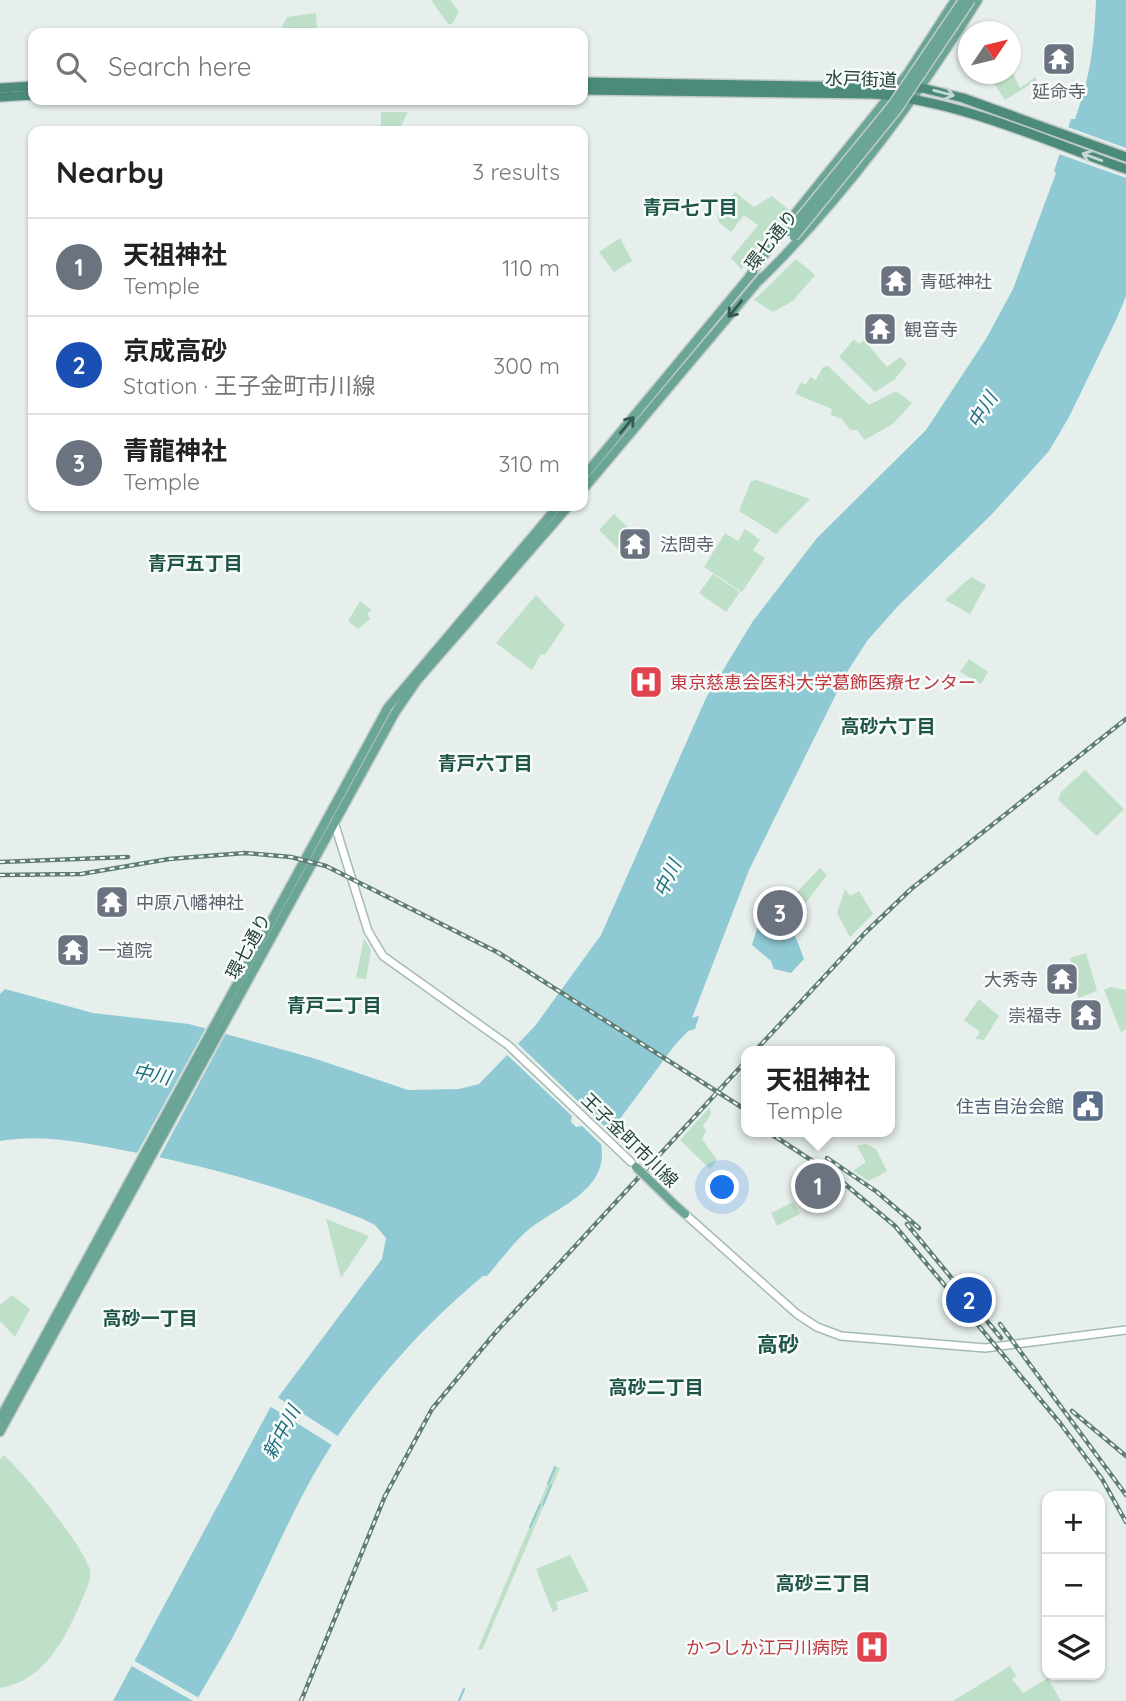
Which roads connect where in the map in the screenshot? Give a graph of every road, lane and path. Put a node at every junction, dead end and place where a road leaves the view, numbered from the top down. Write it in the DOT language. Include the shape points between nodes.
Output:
graph roads {
  1 [pos="955,0"];
  2 [pos="963,0"];
  3 [pos="971,0"];
  4 [pos="978,0"];
  5 [pos="923,51"];
  6 [pos="938,64"];
  7 [pos="588,82"];
  8 [pos="28,86"];
  9 [pos="0,88"];
  10 [pos="922,88"];
  11 [pos="588,90"];
  12 [pos="895,91"];
  13 [pos="873,94"];
  14 [pos="28,95"];
  15 [pos="0,97"];
  16 [pos="915,97"];
  17 [pos="879,112"];
  18 [pos="872,121"];
  19 [pos="887,133"];
  20 [pos="1126,156"];
  21 [pos="1126,169"];
  22 [pos="791,234"];
  23 [pos="750,275"];
  24 [pos="760,280"];
  25 [pos="588,471"];
  26 [pos="588,484"];
  27 [pos="554,511"];
  28 [pos="565,511"];
  29 [pos="334,822"];
  30 [pos="296,885"];
  31 [pos="633,1165"];
  32 [pos="685,1214"];
  33 [pos="1126,1329"];
  34 [pos="2,1420"];
  35 [pos="0,1432"];
  1 -- 5 [label="main road"];
  2 -- 22 [label="main road, 環七通り, bridge" via="892,105"];
  3 -- 22 [label="main road, 環七通り, bridge" via="904,100"];
  4 -- 6 [label="main road"];
  5 -- 6 [label="main road" via="920,61 929,68"];
  5 -- 12 [label="main road"];
  6 -- 10 [label="main road"];
  7 -- 12 [label="highway, 水戸街道"];
  8 -- 9 [label="highway"];
  10 -- 12 [label="highway, 水戸街道"];
  10 -- 16 [label="main road"];
  10 -- 20 [label="highway, 水戸街道, one-way"];
  11 -- 13 [label="highway, 水戸街道"];
  12 -- 13 [label="highway, 水戸街道"];
  12 -- 16 [label="highway, 水戸街道"];
  12 -- 17 [label="main road"];
  13 -- 17 [label="main road"];
  14 -- 15 [label="highway"];
  16 -- 19 [label="main road"];
  21 -- 16 [label="highway, 水戸街道, one-way"];
  17 -- 18 [label="main road"];
  18 -- 19 [label="main road" via="886,125"];
  18 -- 23 [label="main road"];
  19 -- 24 [label="main road"];
  22 -- 23 [label="main road, 環七通り"];
  22 -- 24 [label="main road, 環七通り"];
  25 -- 23 [label="main road, 環七通り, one-way"];
  24 -- 26 [label="main road, 環七通り, one-way"];
  27 -- 30 [label="main road, 環七通り" via="388,707"];
  28 -- 29 [label="main road, 環七通り" via="407,695"];
  29 -- 30 [label="main road, 環七通り"];
  29 -- 31 [label="main road, 王子金町市川線" via="378,951 508,1045"];
  30 -- 34 [label="main road, 環七通り"];
  31 -- 32 [label="main road, 王子金町市川線, bridge"];
  32 -- 33 [label="main road, 王子金町市川線" via="797,1314 841,1336 985,1348"];
  34 -- 35 [label="main road, 環七通り"];
}
